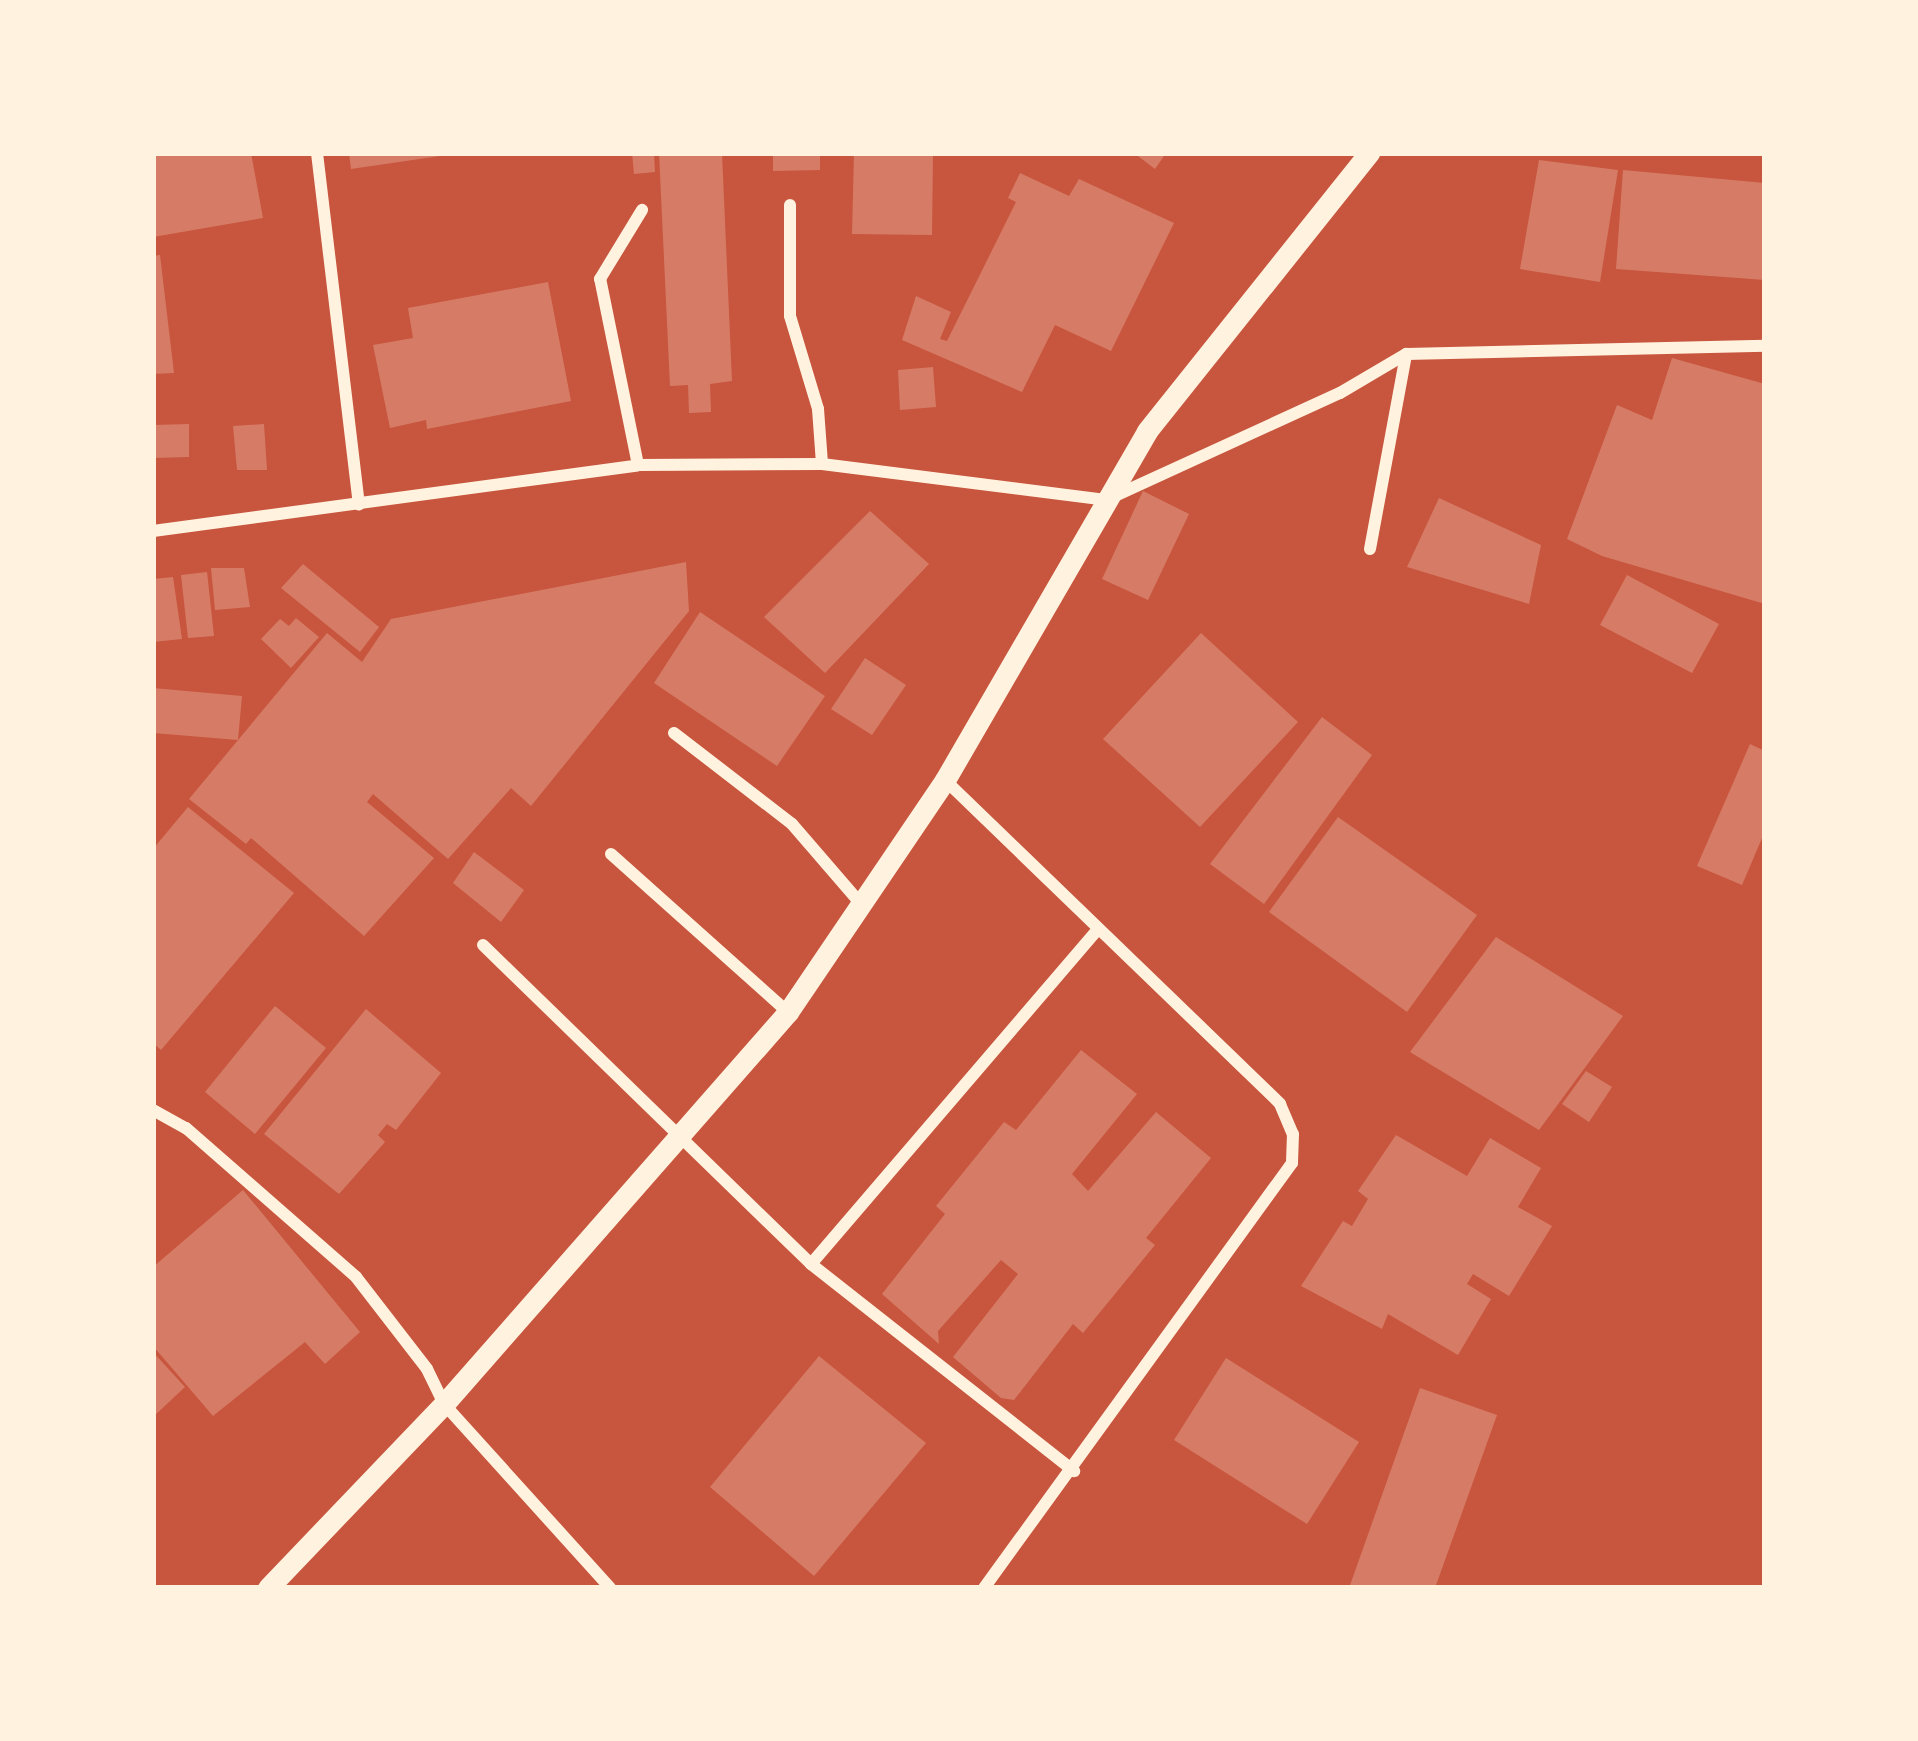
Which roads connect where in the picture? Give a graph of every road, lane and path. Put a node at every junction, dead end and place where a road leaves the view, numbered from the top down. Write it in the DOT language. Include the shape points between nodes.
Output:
graph roads {
  1 [pos="317,153"];
  2 [pos="1369,153"];
  3 [pos="790,205"];
  4 [pos="642,210"];
  5 [pos="1765,346"];
  6 [pos="1406,354"];
  7 [pos="822,464"];
  8 [pos="638,465"];
  9 [pos="1106,500"];
  10 [pos="359,504"];
  11 [pos="153,531"];
  12 [pos="1370,549"];
  13 [pos="674,733"];
  14 [pos="945,780"];
  15 [pos="611,854"];
  16 [pos="862,905"];
  17 [pos="1097,930"];
  18 [pos="483,946"];
  19 [pos="788,1012"];
  20 [pos="153,1110"];
  21 [pos="674,1137"];
  22 [pos="811,1264"];
  23 [pos="443,1404"];
  24 [pos="1074,1471"];
  25 [pos="268,1588"];
  26 [pos="610,1588"];
  27 [pos="984,1588"];
  1 -- 10 [label="street"];
  2 -- 9 [label="street" via="1147,431"];
  3 -- 7 [label="street" via="790,316 818,409"];
  4 -- 8 [label="street" via="600,278"];
  5 -- 6 [label="street"];
  6 -- 9 [label="street" via="1340,393"];
  6 -- 12 [label="street"];
  7 -- 8 [label="street"];
  7 -- 9 [label="street"];
  8 -- 10 [label="street"];
  9 -- 14 [label="street"];
  10 -- 11 [label="street"];
  13 -- 16 [label="street" via="791,824"];
  14 -- 16 [label="street"];
  14 -- 17 [label="street"];
  15 -- 19 [label="street"];
  16 -- 19 [label="street"];
  17 -- 22 [label="street"];
  17 -- 24 [label="street" via="1280,1104 1293,1133 1292,1163"];
  18 -- 21 [label="street" via="612,1064"];
  19 -- 21 [label="street"];
  20 -- 23 [label="street" via="186,1128 356,1276 427,1369"];
  21 -- 22 [label="street"];
  21 -- 23 [label="street"];
  22 -- 24 [label="street"];
  23 -- 25 [label="street"];
  23 -- 26 [label="street"];
  24 -- 27 [label="street"];
}
